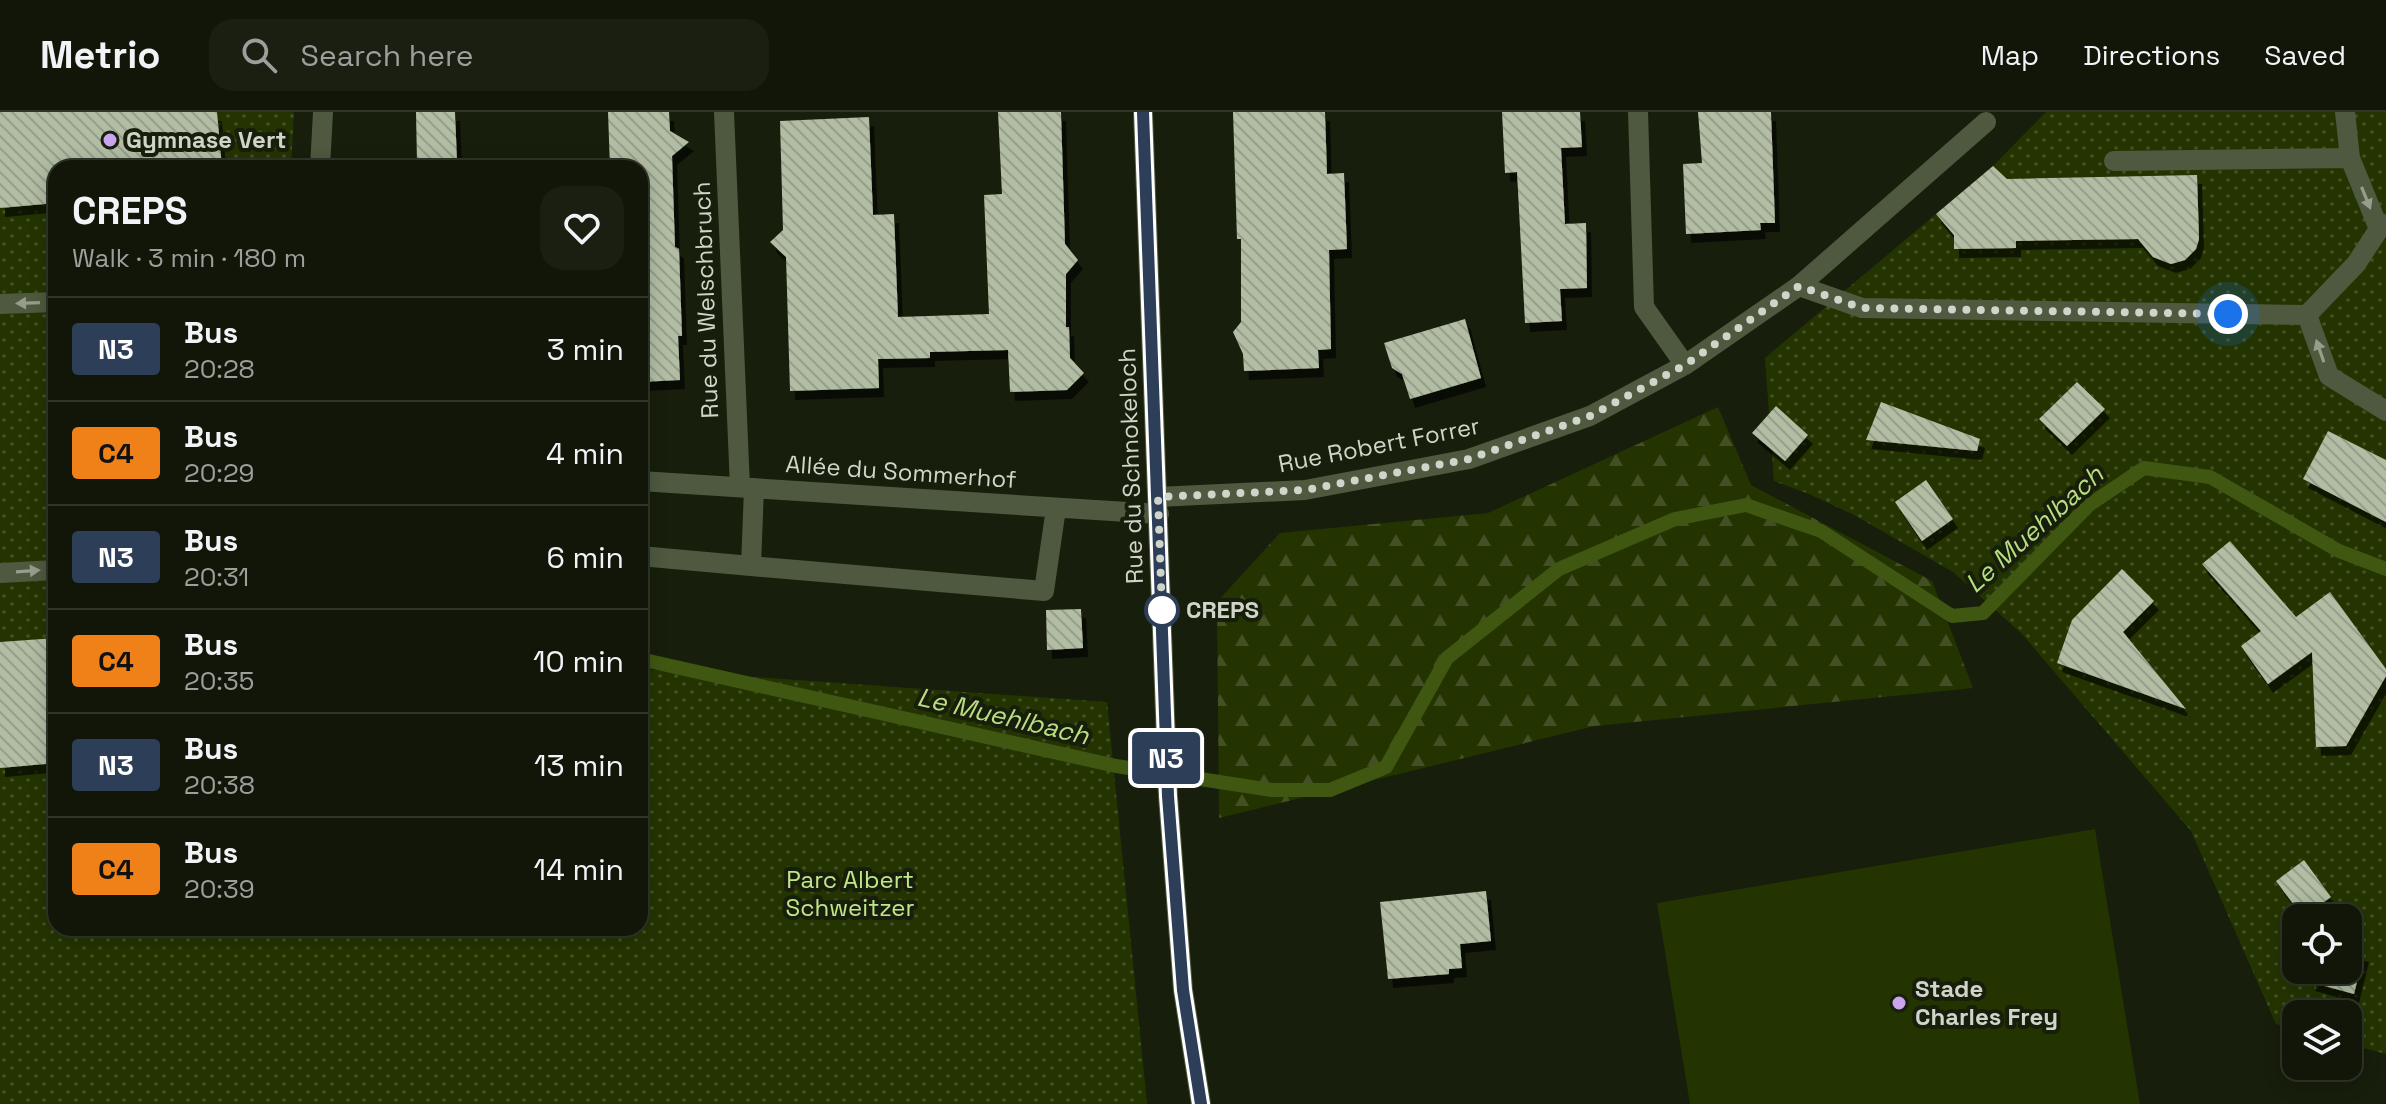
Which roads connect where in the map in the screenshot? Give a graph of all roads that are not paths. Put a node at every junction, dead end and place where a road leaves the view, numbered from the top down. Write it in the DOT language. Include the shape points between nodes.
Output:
graph roads {
  1 [pos="323,112"];
  2 [pos="724,112"];
  3 [pos="1143,112"];
  4 [pos="1638,112"];
  5 [pos="2345,112"];
  6 [pos="1986,122"];
  7 [pos="2350,158"];
  8 [pos="320,160"];
  9 [pos="2114,161"];
  10 [pos="2382,226"];
  11 [pos="1799,286"];
  12 [pos="48,302"];
  13 [pos="0,304"];
  14 [pos="2307,315"];
  15 [pos="1685,365"];
  16 [pos="2386,411"];
  17 [pos="648,482"];
  18 [pos="747,488"];
  19 [pos="1158,505"];
  20 [pos="1056,508"];
  21 [pos="648,557"];
  22 [pos="751,566"];
  23 [pos="48,570"];
  24 [pos="0,573"];
  25 [pos="1201,1104"];
  1 -- 8 [label="street"];
  2 -- 18 [label="street, Rue du Welschbruch"];
  3 -- 19 [label="street, Rue du Schnokeloch"];
  4 -- 15 [label="street" via="1644,307"];
  5 -- 7 [label="street"];
  6 -- 11 [label="street, Rue Robert Forrer"];
  7 -- 9 [label="street"];
  7 -- 10 [label="street, one-way"];
  10 -- 14 [label="street" via="2356,264"];
  11 -- 14 [label="street" via="1862,308"];
  11 -- 15 [label="street, Rue Robert Forrer"];
  12 -- 13 [label="street, one-way"];
  16 -- 14 [label="street, one-way" via="2329,376"];
  15 -- 19 [label="street, Rue Robert Forrer" via="1590,416 1469,459 1305,490"];
  17 -- 18 [label="street, Allée du Sommerhof"];
  18 -- 20 [label="street, Allée du Sommerhof"];
  18 -- 22 [label="street, Rue du Welschbruch"];
  19 -- 20 [label="street, Allée du Sommerhof"];
  19 -- 25 [label="street, Rue du Schnokeloch" via="1168,796 1183,990"];
  20 -- 22 [label="street" via="1044,591"];
  21 -- 22 [label="street"];
  24 -- 23 [label="street, one-way"];
}
